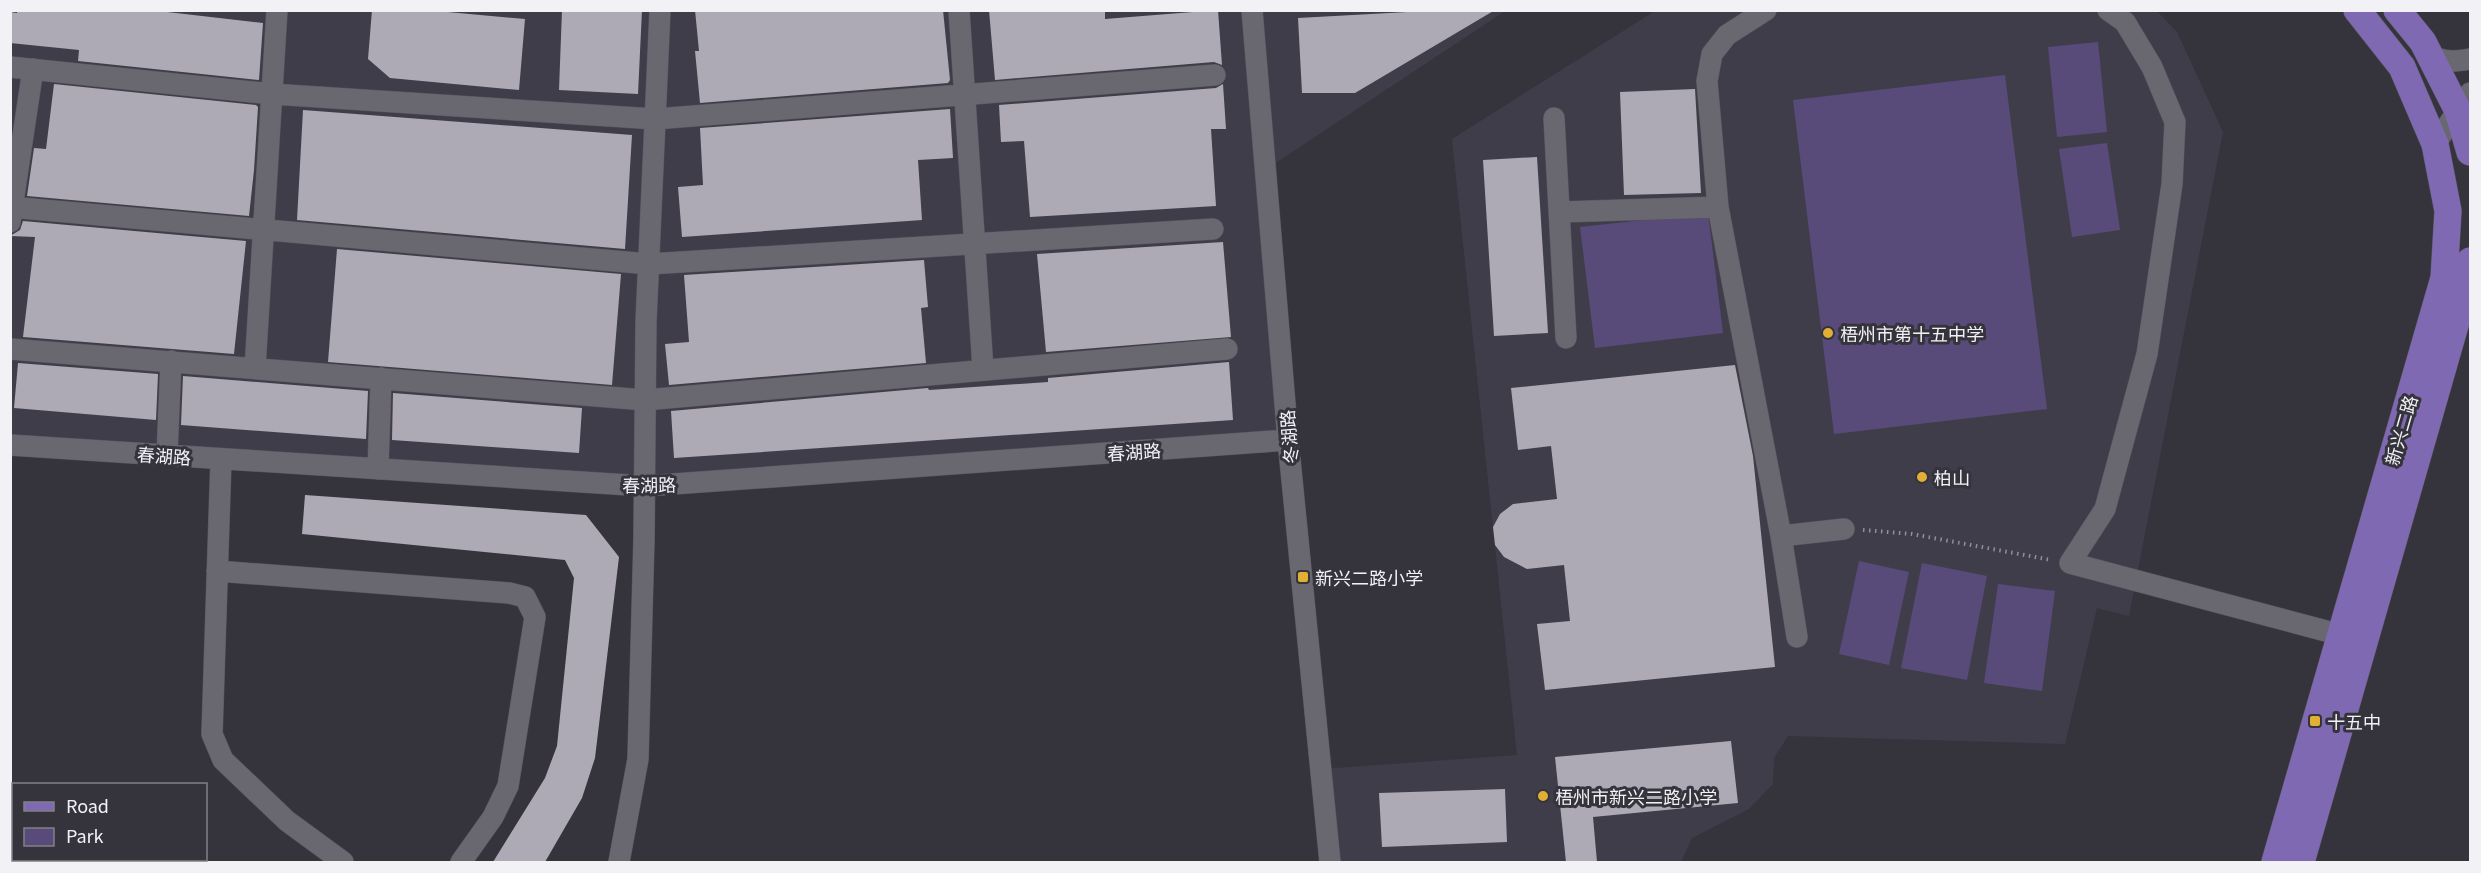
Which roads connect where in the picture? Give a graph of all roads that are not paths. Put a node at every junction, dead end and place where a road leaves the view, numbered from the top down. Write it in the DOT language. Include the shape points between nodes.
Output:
graph roads {
  1 [pos="277,10"];
  2 [pos="660,10"];
  3 [pos="959,10"];
  4 [pos="1252,10"];
  5 [pos="1766,10"];
  6 [pos="2108,10"];
  7 [pos="2356,10"];
  8 [pos="2397,10"];
  9 [pos="2429,55"];
  10 [pos="2470,59"];
  11 [pos="10,67"];
  12 [pos="33,69"];
  13 [pos="1215,75"];
  14 [pos="272,94"];
  15 [pos="965,94"];
  16 [pos="2464,102"];
  17 [pos="1554,118"];
  18 [pos="655,119"];
  19 [pos="2435,144"];
  20 [pos="2470,152"];
  21 [pos="1718,207"];
  22 [pos="11,212"];
  23 [pos="1560,212"];
  24 [pos="1213,229"];
  25 [pos="264,230"];
  26 [pos="975,244"];
  27 [pos="2470,261"];
  28 [pos="649,264"];
  29 [pos="1566,338"];
  30 [pos="10,349"];
  31 [pos="1227,349"];
  32 [pos="171,361"];
  33 [pos="255,368"];
  34 [pos="983,369"];
  35 [pos="381,378"];
  36 [pos="645,400"];
  37 [pos="1288,440"];
  38 [pos="10,445"];
  39 [pos="167,455"];
  40 [pos="221,459"];
  41 [pos="378,469"];
  42 [pos="645,486"];
  43 [pos="1844,529"];
  44 [pos="1781,536"];
  45 [pos="217,571"];
  46 [pos="2341,635"];
  47 [pos="1797,636"];
  48 [pos="343,862"];
  49 [pos="461,862"];
  50 [pos="619,862"];
  51 [pos="1330,862"];
  52 [pos="2275,862"];
  53 [pos="2301,862"];
  1 -- 14 [label="street"];
  2 -- 18 [label="street"];
  3 -- 15 [label="street"];
  4 -- 37 [label="street, 冬湖路"];
  5 -- 21 [label="street" via="1726,35 1712,54 1707,81"];
  6 -- 46 [label="street" via="2125,22 2152,67 2175,122 2172,184 2147,354 2105,509 2070,563"];
  7 -- 19 [label="main road, 新兴二路" via="2402,67"];
  8 -- 9 [label="main road"];
  9 -- 10 [label="street" via="2453,62"];
  9 -- 16 [label="main road"];
  11 -- 12 [label="street"];
  12 -- 14 [label="street"];
  12 -- 22 [label="street"];
  13 -- 15 [label="street"];
  14 -- 18 [label="street"];
  14 -- 25 [label="street"];
  15 -- 18 [label="street"];
  15 -- 26 [label="street"];
  16 -- 19 [label="street"];
  16 -- 20 [label="main road"];
  17 -- 23 [label="street"];
  18 -- 28 [label="street"];
  19 -- 46 [label="main road, 新兴二路" via="2448,211 2444,278"];
  21 -- 23 [label="street"];
  21 -- 44 [label="street"];
  22 -- 25 [label="street"];
  23 -- 29 [label="street"];
  24 -- 26 [label="street"];
  25 -- 28 [label="street"];
  25 -- 33 [label="street"];
  26 -- 28 [label="street"];
  26 -- 34 [label="street"];
  27 -- 53 [label="main road, 新兴二路" via="2461,305"];
  28 -- 36 [label="street"];
  30 -- 32 [label="street"];
  31 -- 34 [label="street"];
  32 -- 33 [label="street"];
  32 -- 39 [label="street"];
  33 -- 35 [label="street"];
  34 -- 36 [label="street"];
  35 -- 36 [label="street"];
  35 -- 41 [label="street"];
  36 -- 42 [label="street"];
  37 -- 42 [label="street, 春湖路"];
  37 -- 51 [label="street, 冬湖路"];
  38 -- 39 [label="street, 春湖路"];
  39 -- 40 [label="street, 春湖路"];
  40 -- 41 [label="street, 春湖路"];
  40 -- 45 [label="street"];
  41 -- 42 [label="street, 春湖路"];
  42 -- 50 [label="street" via="638,759"];
  43 -- 44 [label="street"];
  44 -- 47 [label="street"];
  45 -- 48 [label="street" via="212,734 223,760 287,821"];
  45 -- 49 [label="street" via="525,597 536,617 508,786 493,817"];
  46 -- 52 [label="main road, 新兴二路"];
}
